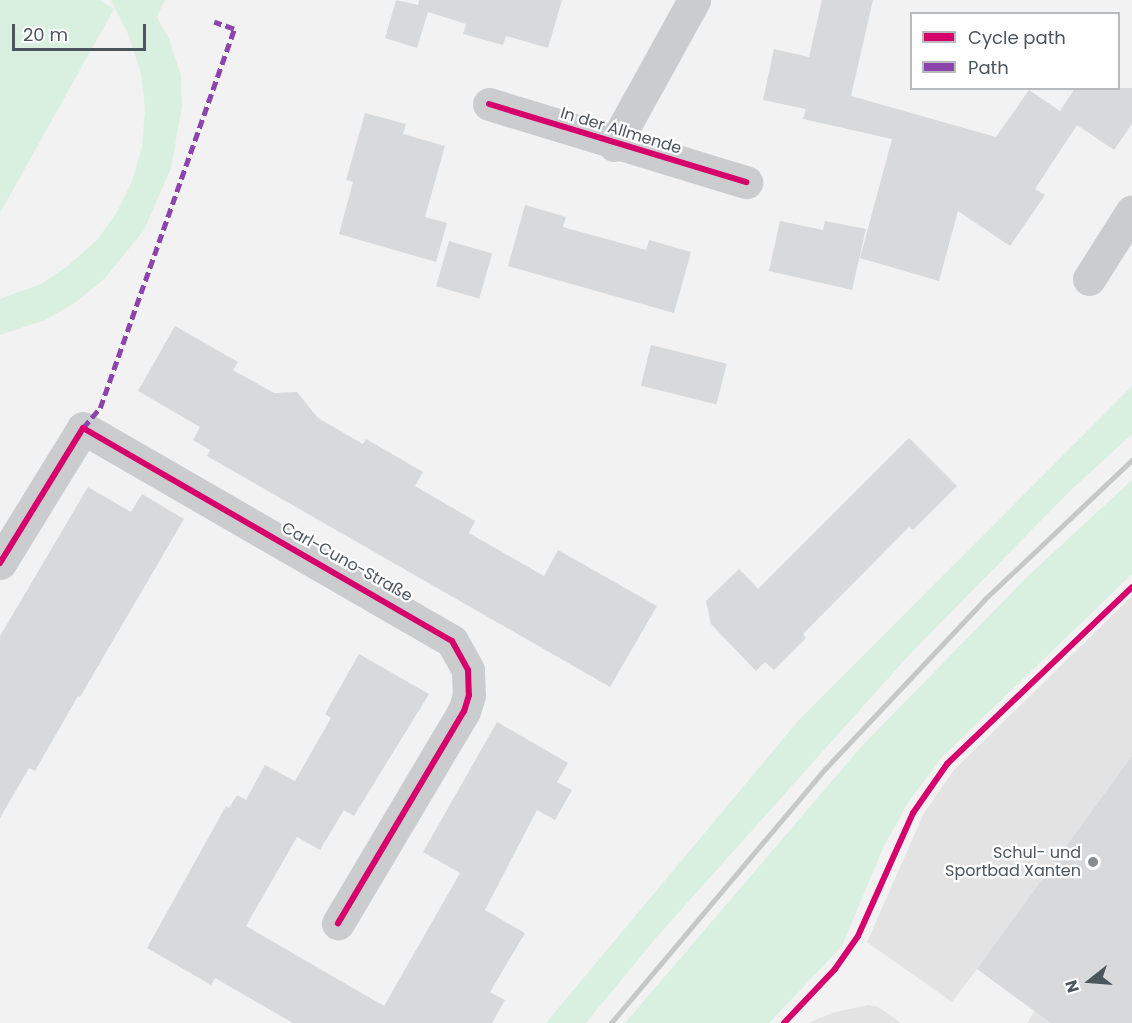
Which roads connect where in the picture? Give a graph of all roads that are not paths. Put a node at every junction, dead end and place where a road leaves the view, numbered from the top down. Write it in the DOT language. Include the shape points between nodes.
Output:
graph roads {
  1 [pos="694,0"];
  2 [pos="489,104"];
  3 [pos="614,145"];
  4 [pos="746,182"];
  5 [pos="1132,211"];
  6 [pos="1089,279"];
  7 [pos="0,563"];
  8 [pos="338,923"];
  1 -- 3 [label="street, In der Allmende"];
  2 -- 3 [label="street, In der Allmende"];
  3 -- 4 [label="street, In der Allmende"];
  5 -- 6 [label="street"];
  7 -- 8 [label="street, Carl-Cuno-Straße" via="83,428 452,640 468,670 467,703"];
}
